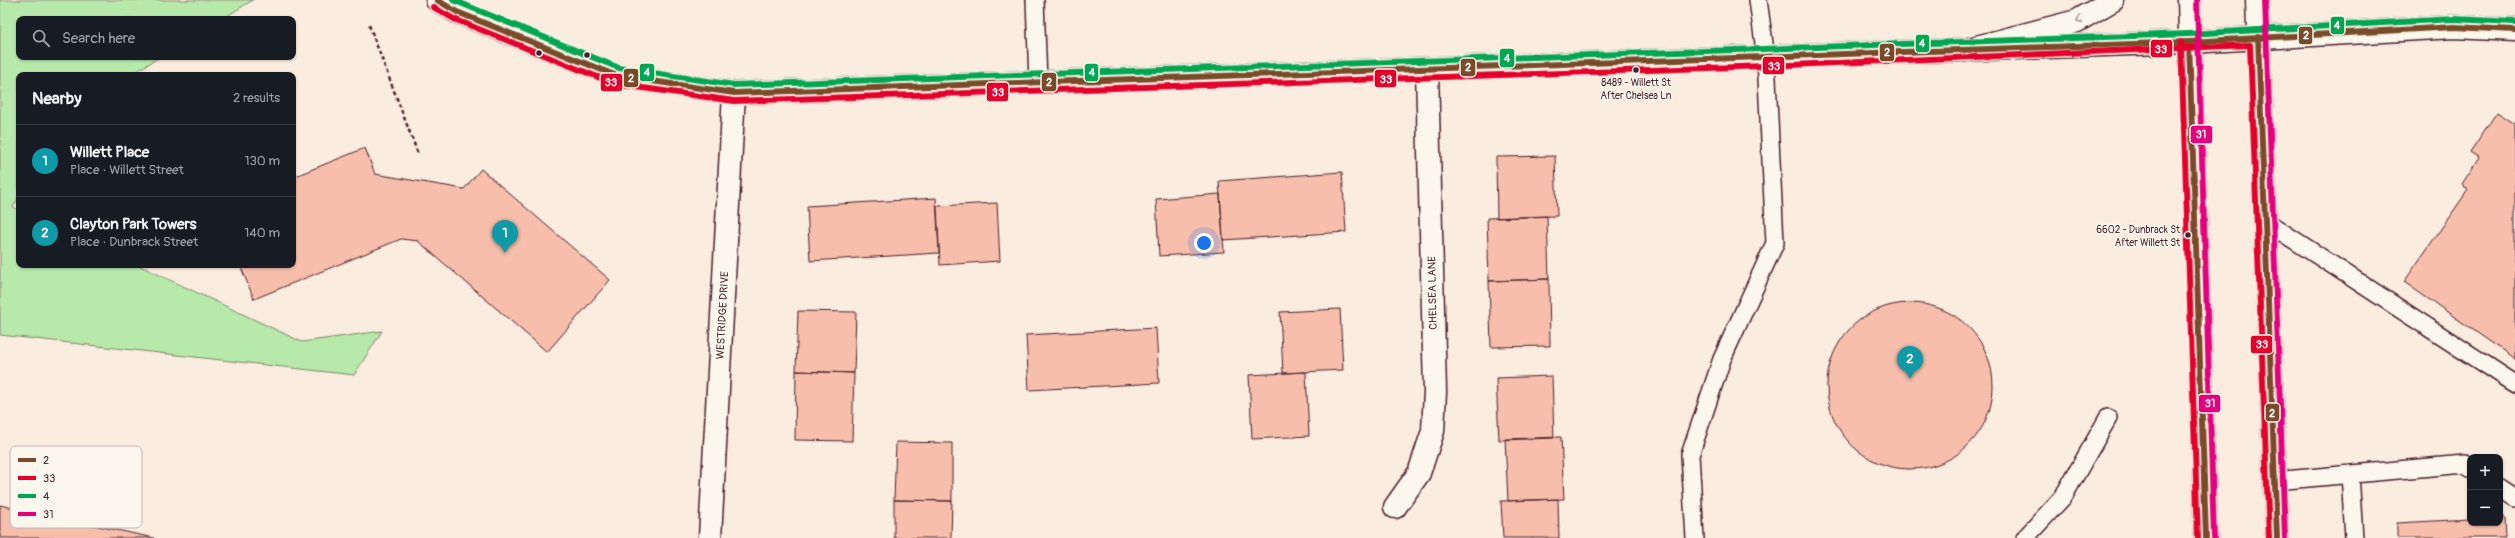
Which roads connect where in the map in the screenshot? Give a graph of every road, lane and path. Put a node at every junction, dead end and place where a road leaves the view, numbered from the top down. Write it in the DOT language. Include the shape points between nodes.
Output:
graph roads {
  1 [pos="437,0"];
  2 [pos="1035,0"];
  3 [pos="1758,0"];
  4 [pos="2113,0"];
  5 [pos="2189,0"];
  6 [pos="2257,0"];
  7 [pos="369,25"];
  8 [pos="2515,30"];
  9 [pos="2258,38"];
  10 [pos="2189,42"];
  11 [pos="1965,50"];
  12 [pos="1766,58"];
  13 [pos="1427,69"];
  14 [pos="1038,82"];
  15 [pos="734,92"];
  16 [pos="418,154"];
  17 [pos="2265,221"];
  18 [pos="2515,384"];
  19 [pos="2108,418"];
  20 [pos="2467,466"];
  21 [pos="2350,474"];
  22 [pos="2274,481"];
  23 [pos="2503,490"];
  24 [pos="2515,498"];
  25 [pos="1395,507"];
  26 [pos="710,538"];
  27 [pos="1695,538"];
  28 [pos="2025,538"];
  29 [pos="2206,538"];
  30 [pos="2277,538"];
  31 [pos="2354,538"];
  1 -- 15 [label="street" via="457,12 617,76"];
  2 -- 14 [label="lane"];
  3 -- 12 [label="lane"];
  4 -- 11 [label="street, one-way" via="2077,22"];
  5 -- 10 [label="street"];
  6 -- 9 [label="street"];
  7 -- 16 [label="path"];
  8 -- 9 [label="street" via="2454,27"];
  9 -- 10 [label="street"];
  9 -- 17 [label="street"];
  10 -- 11 [label="street"];
  10 -- 29 [label="street"];
  11 -- 12 [label="street"];
  12 -- 13 [label="street"];
  12 -- 27 [label="lane" via="1775,243 1722,359 1690,455"];
  13 -- 14 [label="street"];
  13 -- 25 [label="street, CHELSEA LANE" via="1435,392 1433,431 1419,473"];
  14 -- 15 [label="street"];
  15 -- 26 [label="street, WESTRIDGE DRIVE"];
  17 -- 18 [label="lane"];
  17 -- 22 [label="street"];
  19 -- 28 [label="lane" via="2063,497"];
  20 -- 21 [label="lane" via="2464,464"];
  21 -- 22 [label="lane"];
  21 -- 31 [label="lane"];
  22 -- 30 [label="street"];
  23 -- 24 [label="lane"];
}
